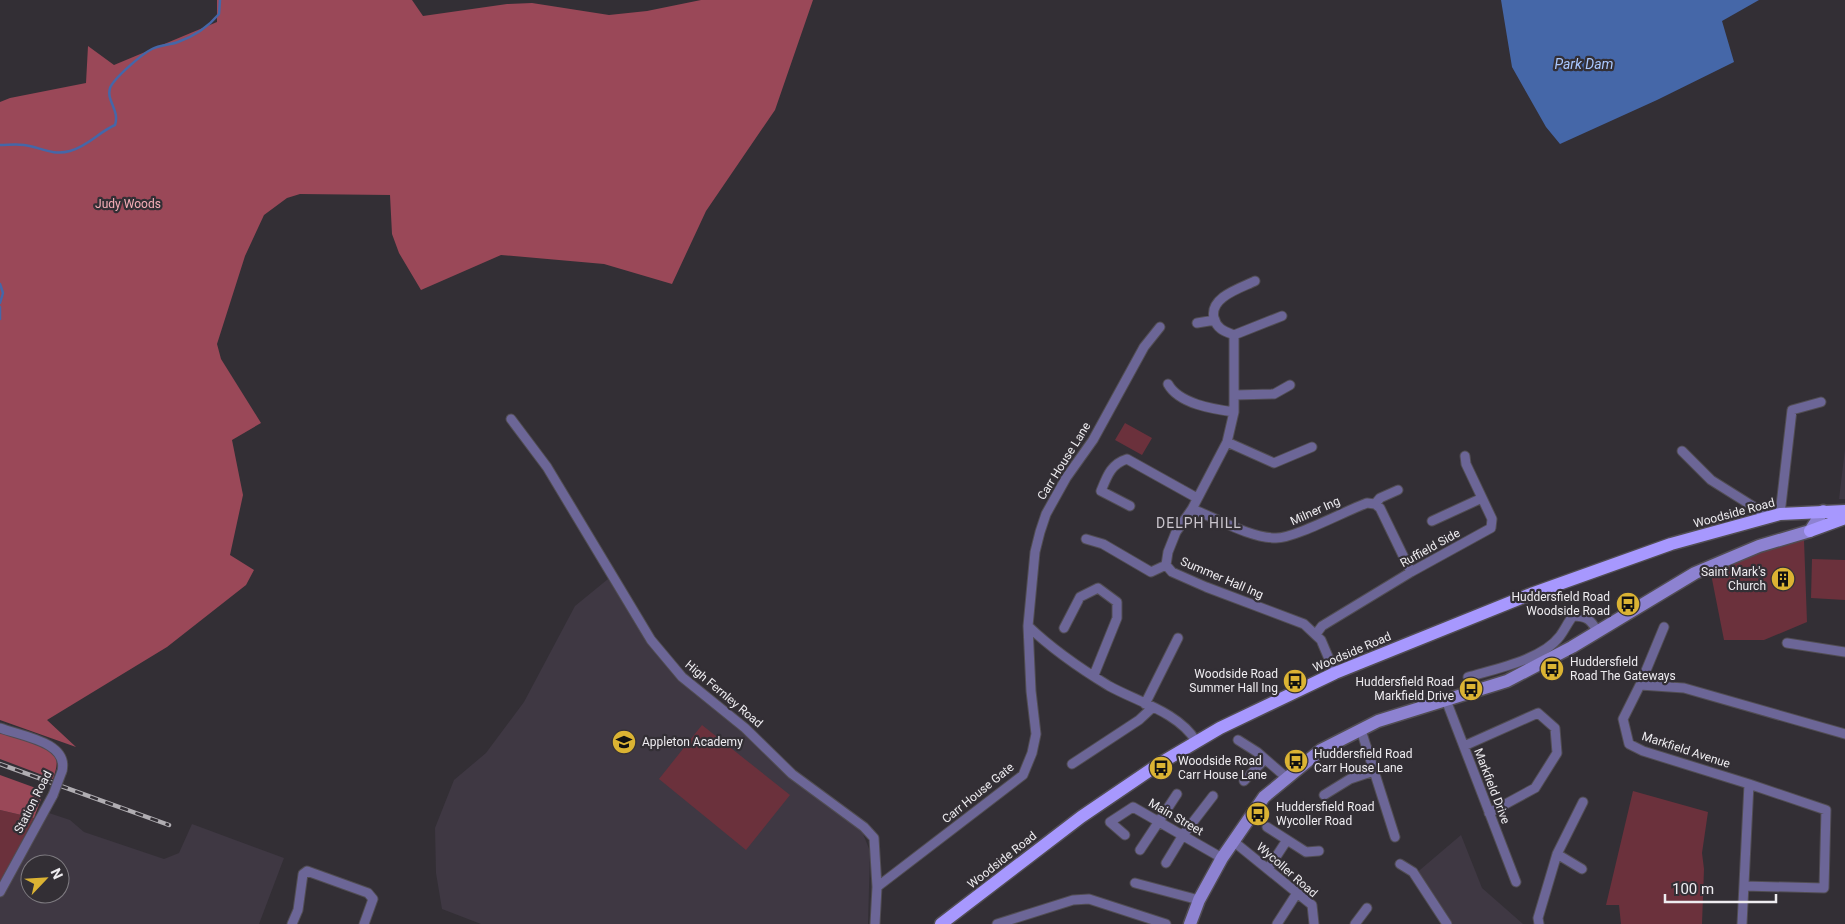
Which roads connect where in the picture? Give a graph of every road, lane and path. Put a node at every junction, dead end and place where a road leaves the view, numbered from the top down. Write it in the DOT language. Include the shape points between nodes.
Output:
graph roads {
  1 [pos="1255,281"];
  2 [pos="1282,316"];
  3 [pos="1215,320"];
  4 [pos="1197,323"];
  5 [pos="1160,327"];
  6 [pos="1234,335"];
  7 [pos="1168,384"];
  8 [pos="1290,385"];
  9 [pos="1235,395"];
  10 [pos="1821,402"];
  11 [pos="1234,412"];
  12 [pos="511,419"];
  13 [pos="1227,442"];
  14 [pos="1312,447"];
  15 [pos="1682,451"];
  16 [pos="1465,456"];
  17 [pos="1398,490"];
  18 [pos="1197,498"];
  19 [pos="1482,498"];
  20 [pos="1375,504"];
  21 [pos="1130,506"];
  22 [pos="1192,509"];
  23 [pos="1845,510"];
  24 [pos="1824,511"];
  25 [pos="1775,515"];
  26 [pos="1845,518"];
  27 [pos="1432,521"];
  28 [pos="1810,531"];
  29 [pos="1086,539"];
  30 [pos="1166,565"];
  31 [pos="1411,572"];
  32 [pos="1028,626"];
  33 [pos="1664,627"];
  34 [pos="1064,628"];
  35 [pos="1597,631"];
  36 [pos="1316,634"];
  37 [pos="1178,638"];
  38 [pos="1787,643"];
  39 [pos="1845,652"];
  40 [pos="1335,672"];
  41 [pos="1094,675"];
  42 [pos="1468,677"];
  43 [pos="1640,685"];
  44 [pos="1446,700"];
  45 [pos="1149,706"];
  46 [pos="0,728"];
  47 [pos="1361,730"];
  48 [pos="1845,734"];
  49 [pos="1238,740"];
  50 [pos="1196,741"];
  51 [pos="1464,746"];
  52 [pos="1265,759"];
  53 [pos="1072,764"];
  54 [pos="1374,771"];
  55 [pos="1287,778"];
  56 [pos="1244,781"];
  57 [pos="1749,784"];
  58 [pos="1178,794"];
  59 [pos="1324,795"];
  60 [pos="1213,796"];
  61 [pos="1583,802"];
  62 [pos="1489,813"];
  63 [pos="1159,822"];
  64 [pos="1267,827"];
  65 [pos="1125,835"];
  66 [pos="1183,835"];
  67 [pos="1395,837"];
  68 [pos="1287,840"];
  69 [pos="1234,841"];
  70 [pos="1140,850"];
  71 [pos="1319,851"];
  72 [pos="1557,854"];
  73 [pos="1222,858"];
  74 [pos="1166,863"];
  75 [pos="1400,864"];
  76 [pos="1268,869"];
  77 [pos="1582,869"];
  78 [pos="1516,882"];
  79 [pos="1135,883"];
  80 [pos="1744,886"];
  81 [pos="877,888"];
  82 [pos="0,892"];
  83 [pos="1297,893"];
  84 [pos="1199,900"];
  85 [pos="1367,908"];
  86 [pos="1140,915"];
  87 [pos="292,924"];
  88 [pos="364,924"];
  89 [pos="875,924"];
  90 [pos="941,924"];
  91 [pos="997,924"];
  92 [pos="1136,924"];
  93 [pos="1166,924"];
  94 [pos="1190,924"];
  95 [pos="1277,924"];
  96 [pos="1314,924"];
  97 [pos="1355,924"];
  98 [pos="1447,924"];
  99 [pos="1539,924"];
  100 [pos="1742,924"];
  1 -- 3 [label="street" via="1222,298 1214,309"];
  2 -- 6 [label="street"];
  3 -- 4 [label="street"];
  3 -- 6 [label="street" via="1222,331"];
  5 -- 32 [label="street, Carr House Lane" via="1144,347 1094,440 1066,478 1046,514 1035,552"];
  6 -- 9 [label="street, Summer Hall Ing"];
  7 -- 11 [label="street" via="1176,394 1203,406"];
  8 -- 9 [label="street" via="1274,394"];
  9 -- 11 [label="street, Summer Hall Ing"];
  10 -- 25 [label="street" via="1792,410"];
  11 -- 13 [label="street, Summer Hall Ing"];
  12 -- 81 [label="street, High Fernley Road" via="547,467 651,640 682,677 745,728 792,774 864,827 874,838"];
  13 -- 14 [label="street" via="1274,462"];
  13 -- 18 [label="street, Summer Hall Ing"];
  15 -- 25 [label="street" via="1711,480"];
  16 -- 19 [label="street, Ruffield Side"];
  17 -- 20 [label="street, Milner Ing" via="1380,498"];
  18 -- 21 [label="street" via="1127,458 1119,461 1109,472 1101,491"];
  18 -- 22 [label="street, Summer Hall Ing"];
  19 -- 27 [label="street"];
  19 -- 31 [label="street, Ruffield Side" via="1492,519 1492,528"];
  20 -- 22 [label="street, Milner Ing" via="1367,503 1291,535 1275,538 1238,528"];
  20 -- 31 [label="street" via="1380,508"];
  22 -- 30 [label="street, Summer Hall Ing" via="1176,532"];
  23 -- 24 [label="main road, Woodside Road"];
  24 -- 25 [label="main road, Woodside Road"];
  24 -- 28 [label="main road"];
  25 -- 40 [label="main road, Woodside Road" via="1671,544 1531,594"];
  26 -- 28 [label="main road"];
  28 -- 35 [label="main road" via="1759,546 1695,573"];
  29 -- 30 [label="street" via="1103,544 1150,572"];
  30 -- 36 [label="street, Summer Hall Ing" via="1172,572 1304,624"];
  31 -- 36 [label="street, Ruffield Side" via="1322,626"];
  32 -- 41 [label="street" via="1046,643"];
  32 -- 81 [label="street, Carr House Gate" via="1036,734 1023,776"];
  33 -- 43 [label="street"];
  34 -- 41 [label="street" via="1080,597 1098,588 1117,602 1118,618"];
  35 -- 42 [label="street" via="1591,620 1573,616 1560,636 1541,651 1514,664"];
  35 -- 44 [label="main road" via="1507,681"];
  36 -- 40 [label="street, Summer Hall Ing"];
  37 -- 45 [label="street"];
  38 -- 39 [label="street"];
  40 -- 50 [label="main road, Woodside Road"];
  41 -- 45 [label="street"];
  43 -- 48 [label="street" via="1684,688"];
  43 -- 57 [label="street, Markfield Avenue" via="1624,720 1629,744"];
  44 -- 47 [label="main road" via="1378,721"];
  44 -- 51 [label="street, Markfield Drive"];
  45 -- 50 [label="street" via="1176,719 1188,728"];
  45 -- 53 [label="street" via="1139,720"];
  46 -- 82 [label="street, Station Road, bridge" via="56,749 62,758 62,771 53,795"];
  47 -- 54 [label="street"];
  47 -- 55 [label="main road" via="1321,750"];
  49 -- 52 [label="street"];
  50 -- 90 [label="main road, Woodside Road" via="1081,816"];
  51 -- 62 [label="street, Markfield Drive"];
  51 -- 62 [label="street" via="1538,713 1555,728 1557,753 1535,788"];
  52 -- 55 [label="street"];
  52 -- 56 [label="street"];
  54 -- 59 [label="street" via="1350,778"];
  54 -- 67 [label="street"];
  55 -- 69 [label="main road" via="1264,797"];
  57 -- 80 [label="street"];
  57 -- 80 [label="street" via="1826,810 1824,888"];
  58 -- 63 [label="street"];
  60 -- 66 [label="street"];
  61 -- 72 [label="street"];
  62 -- 78 [label="street, Markfield Drive"];
  63 -- 65 [label="street, Main Street" via="1133,806 1110,822"];
  63 -- 66 [label="street, Main Street"];
  63 -- 70 [label="street"];
  64 -- 68 [label="street"];
  66 -- 73 [label="street, Main Street"];
  66 -- 74 [label="street"];
  68 -- 71 [label="street" via="1306,852"];
  68 -- 76 [label="street"];
  69 -- 73 [label="main road"];
  69 -- 76 [label="street, Wycoller Road"];
  72 -- 77 [label="street"];
  72 -- 99 [label="street"];
  73 -- 84 [label="main road"];
  75 -- 98 [label="street" via="1413,872"];
  76 -- 83 [label="street, Wycoller Road"];
  79 -- 84 [label="street"];
  80 -- 100 [label="street"];
  81 -- 89 [label="street, High Fernley Road"];
  83 -- 95 [label="street"];
  83 -- 96 [label="street, Wycoller Road" via="1312,905"];
  84 -- 94 [label="main road"];
  85 -- 97 [label="street"];
  86 -- 91 [label="street" via="1089,899 1073,900"];
  86 -- 92 [label="street"];
  86 -- 93 [label="street"];
  87 -- 88 [label="street" via="298,910 303,874 307,871 368,893 372,900"];
}
